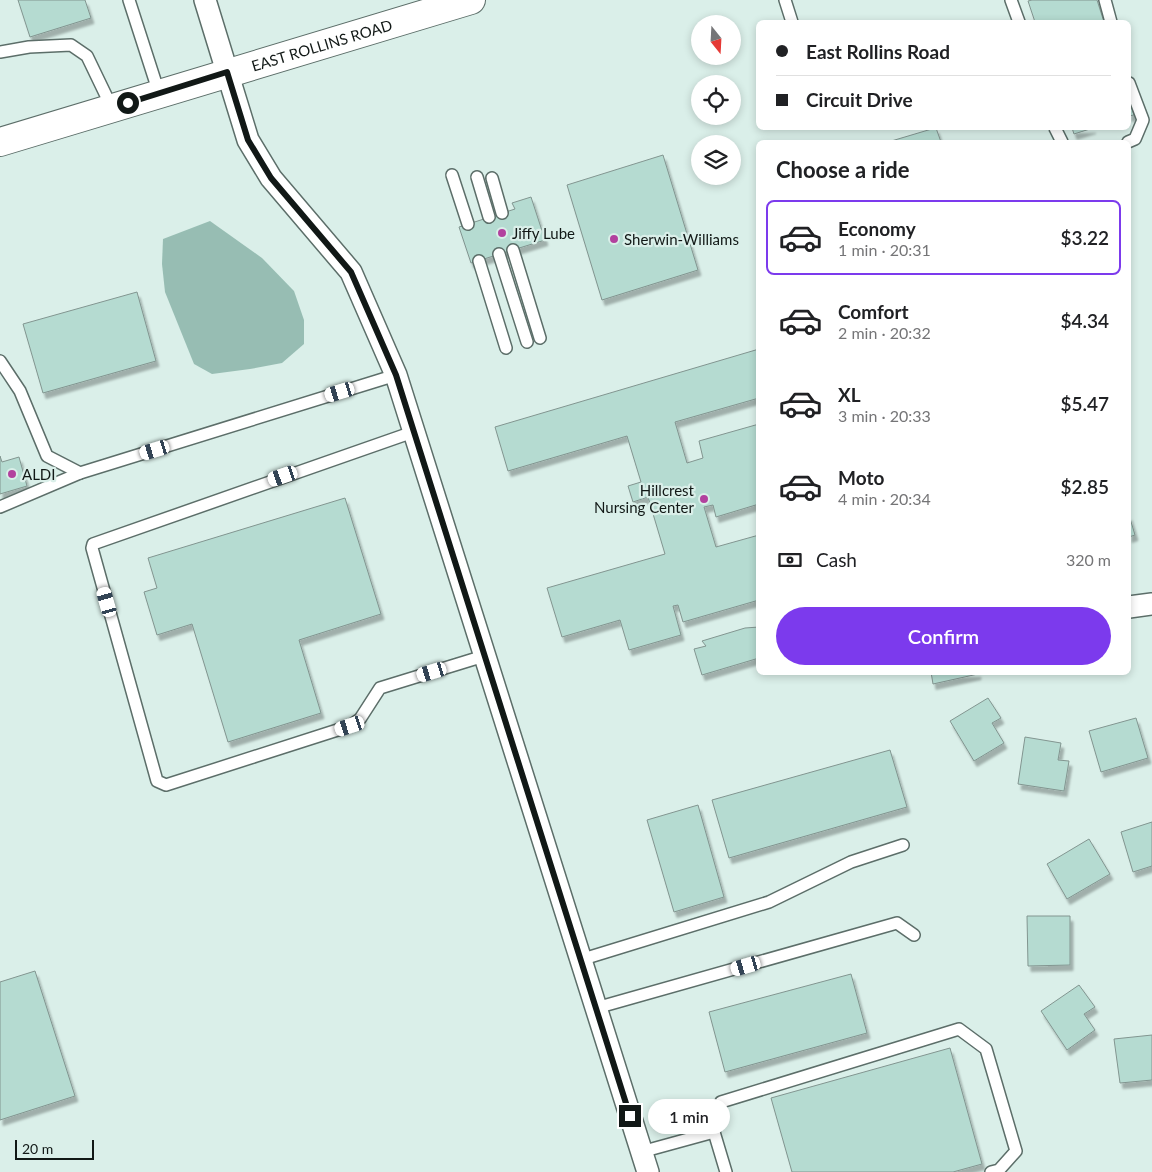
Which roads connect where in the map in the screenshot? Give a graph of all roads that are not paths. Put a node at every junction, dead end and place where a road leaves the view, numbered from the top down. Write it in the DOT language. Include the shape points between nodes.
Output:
graph roads {
  1 [pos="129,0"];
  2 [pos="205,0"];
  3 [pos="471,0"];
  4 [pos="785,0"];
  5 [pos="1010,0"];
  6 [pos="1105,0"];
  7 [pos="791,20"];
  8 [pos="1018,20"];
  9 [pos="1110,20"];
  10 [pos="0,52"];
  11 [pos="227,72"];
  12 [pos="1131,88"];
  13 [pos="159,93"];
  14 [pos="112,108"];
  15 [pos="1131,140"];
  16 [pos="0,142"];
  17 [pos="452,175"];
  18 [pos="477,177"];
  19 [pos="492,178"];
  20 [pos="502,213"];
  21 [pos="489,218"];
  22 [pos="468,224"];
  23 [pos="513,250"];
  24 [pos="499,254"];
  25 [pos="479,261"];
  26 [pos="540,338"];
  27 [pos="527,342"];
  28 [pos="506,348"];
  29 [pos="0,361"];
  30 [pos="396,375"];
  31 [pos="413,432"];
  32 [pos="80,473"];
  33 [pos="0,506"];
  34 [pos="1152,604"];
  35 [pos="1131,607"];
  36 [pos="484,656"];
  37 [pos="903,845"];
  38 [pos="914,935"];
  39 [pos="580,960"];
  40 [pos="596,1008"];
  41 [pos="714,1132"];
  42 [pos="644,1162"];
  43 [pos="726,1172"];
  44 [pos="991,1172"];
  1 -- 13 [label="lane"];
  2 -- 11 [label="street"];
  3 -- 11 [label="main road, EAST ROLLINS ROAD"];
  4 -- 7 [label="lane"];
  5 -- 8 [label="lane"];
  6 -- 9 [label="lane"];
  10 -- 14 [label="lane" via="71,45 87,56"];
  11 -- 13 [label="main road, EAST ROLLINS ROAD"];
  11 -- 30 [label="street" via="248,140 271,178 351,272"];
  12 -- 15 [label="lane" via="1143,120"];
  13 -- 14 [label="main road, EAST ROLLINS ROAD"];
  14 -- 16 [label="main road, EAST ROLLINS ROAD"];
  17 -- 22 [label="lane"];
  18 -- 21 [label="lane"];
  19 -- 20 [label="lane"];
  23 -- 26 [label="lane"];
  24 -- 27 [label="lane"];
  25 -- 28 [label="lane"];
  29 -- 32 [label="lane" via="20,391 48,456"];
  30 -- 31 [label="street"];
  30 -- 32 [label="lane"];
  31 -- 36 [label="street"];
  31 -- 36 [label="lane" via="93,544 157,781 166,785 350,726 360,719 380,688"];
  32 -- 33 [label="lane"];
  34 -- 35 [label="street"];
  36 -- 39 [label="street"];
  37 -- 39 [label="lane" via="851,862 769,902"];
  38 -- 40 [label="lane" via="897,923"];
  39 -- 40 [label="street"];
  40 -- 42 [label="street"];
  41 -- 42 [label="lane"];
  41 -- 43 [label="lane"];
  41 -- 44 [label="lane" via="721,1102 959,1029 986,1049 1016,1151 999,1170"];
}
